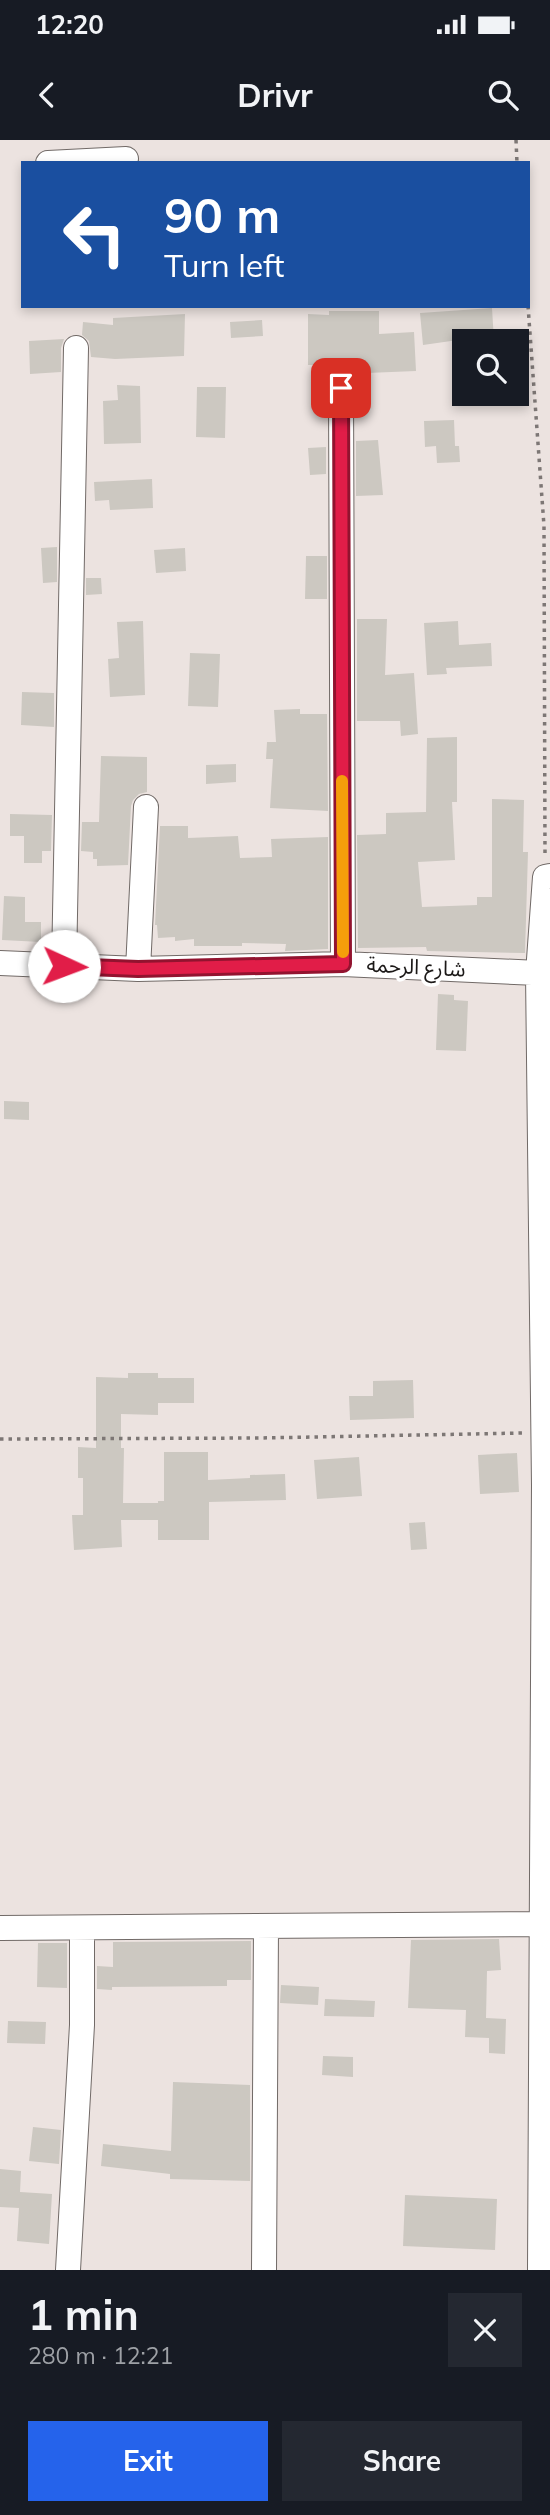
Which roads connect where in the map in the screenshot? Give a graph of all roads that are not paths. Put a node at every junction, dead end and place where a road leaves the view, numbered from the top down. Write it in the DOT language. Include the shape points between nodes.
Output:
graph roads {
  1 [pos="126,154"];
  2 [pos="65,161"];
  3 [pos="76,348"];
  4 [pos="341,388"];
  5 [pos="146,807"];
  6 [pos="547,876"];
  7 [pos="0,963"];
  8 [pos="343,964"];
  9 [pos="64,966"];
  10 [pos="138,969"];
  11 [pos="538,973"];
  12 [pos="541,1924"];
  13 [pos="266,1926"];
  14 [pos="0,1928"];
  15 [pos="82,1928"];
  16 [pos="545,2223"];
  17 [pos="68,2270"];
  18 [pos="264,2270"];
  19 [pos="540,2270"];
  1 -- 2 [label="street"];
  3 -- 9 [label="street"];
  4 -- 8 [label="street"];
  5 -- 10 [label="street"];
  6 -- 11 [label="street"];
  7 -- 9 [label="street, شارع الرحمة"];
  8 -- 10 [label="street, شارع الرحمة"];
  8 -- 11 [label="street, شارع الرحمة"];
  9 -- 10 [label="street, شارع الرحمة"];
  11 -- 12 [label="street"];
  12 -- 13 [label="street"];
  12 -- 16 [label="street"];
  13 -- 15 [label="street"];
  13 -- 18 [label="street"];
  14 -- 15 [label="street"];
  15 -- 17 [label="street" via="82,2025"];
  16 -- 19 [label="street"];
}
